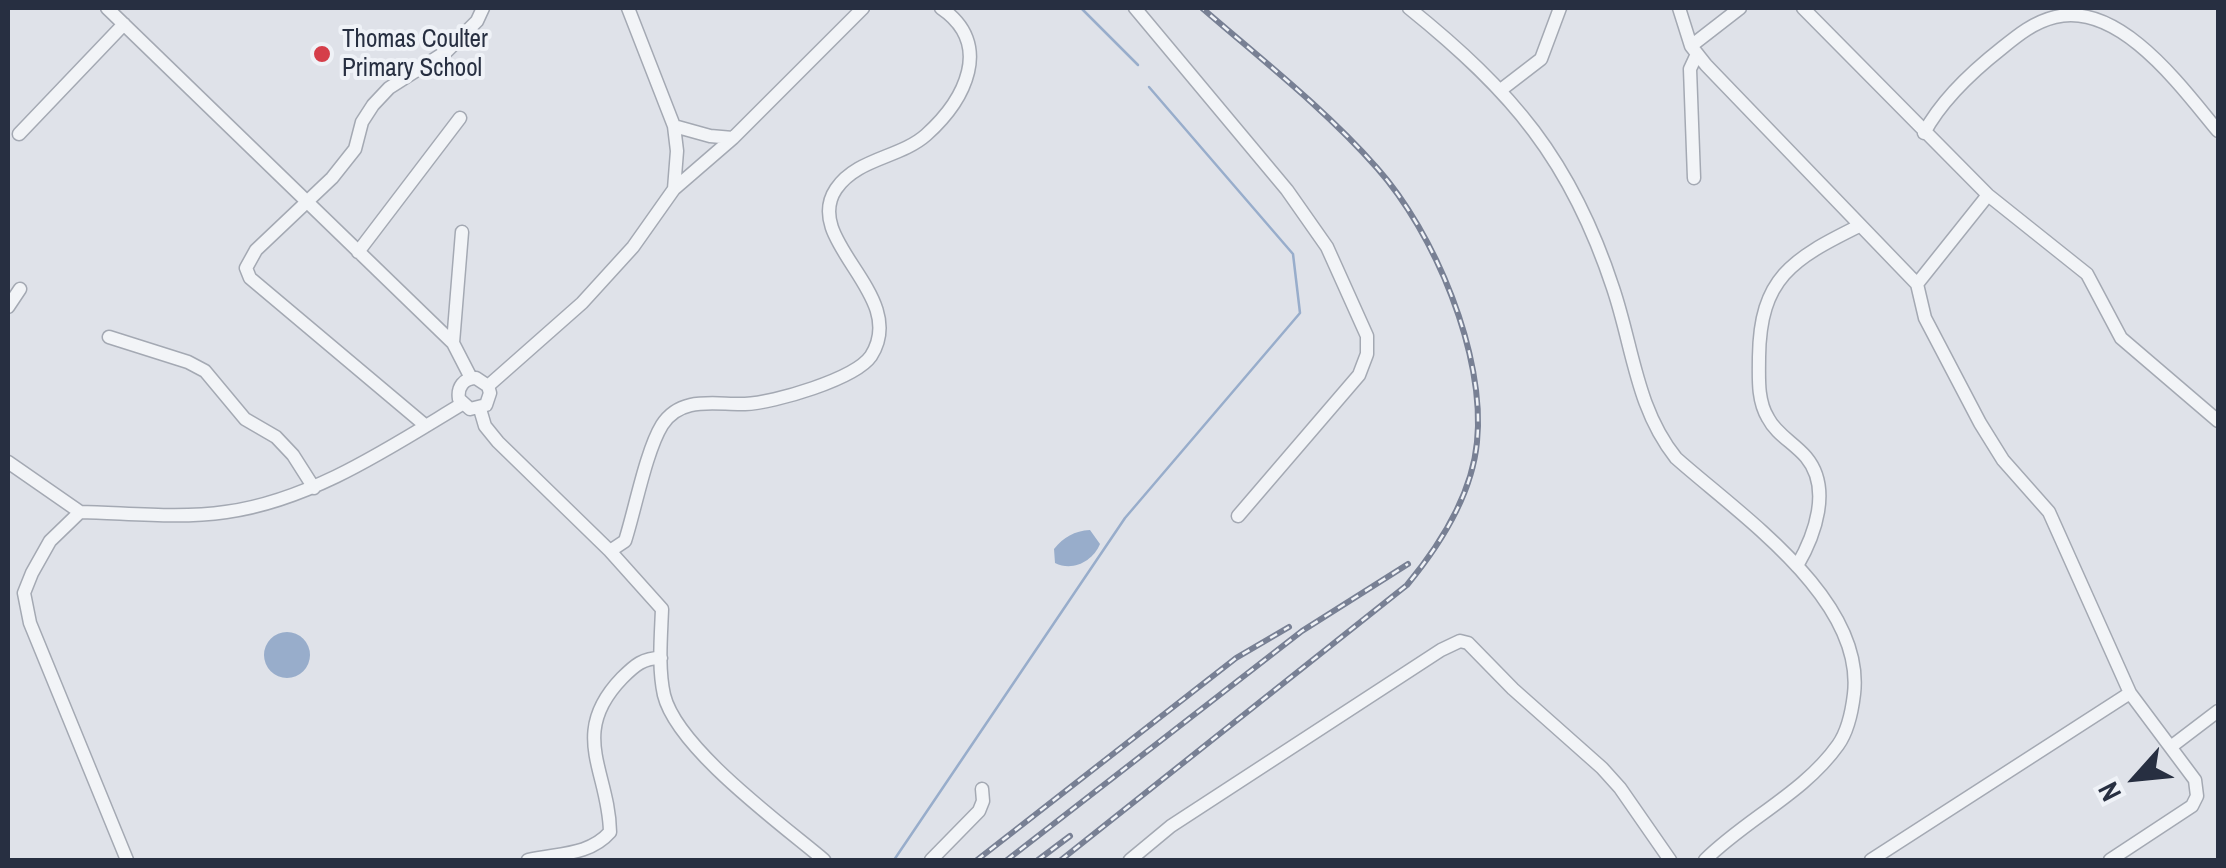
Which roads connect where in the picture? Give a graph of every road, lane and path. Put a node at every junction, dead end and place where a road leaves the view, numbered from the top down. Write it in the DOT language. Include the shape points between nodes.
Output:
graph roads {
  1 [pos="107,8"];
  2 [pos="483,8"];
  3 [pos="628,8"];
  4 [pos="863,8"];
  5 [pos="941,8"];
  6 [pos="1135,8"];
  7 [pos="1409,8"];
  8 [pos="1560,8"];
  9 [pos="1679,8"];
  10 [pos="1740,8"];
  11 [pos="1804,8"];
  12 [pos="124,24"];
  13 [pos="1694,50"];
  14 [pos="1502,89"];
  15 [pos="460,118"];
  16 [pos="674,126"];
  17 [pos="2218,131"];
  18 [pos="1924,133"];
  19 [pos="19,134"];
  20 [pos="733,138"];
  21 [pos="1694,178"];
  22 [pos="674,189"];
  23 [pos="1988,195"];
  24 [pos="307,202"];
  25 [pos="1859,226"];
  26 [pos="462,232"];
  27 [pos="358,252"];
  28 [pos="1918,284"];
  29 [pos="20,289"];
  30 [pos="8,307"];
  31 [pos="108,337"];
  32 [pos="453,343"];
  33 [pos="471,378"];
  34 [pos="488,386"];
  35 [pos="462,404"];
  36 [pos="480,409"];
  37 [pos="2216,413"];
  38 [pos="426,426"];
  39 [pos="8,462"];
  40 [pos="314,488"];
  41 [pos="80,512"];
  42 [pos="1238,516"];
  43 [pos="610,551"];
  44 [pos="1798,566"];
  45 [pos="661,658"];
  46 [pos="2130,694"];
  47 [pos="2218,711"];
  48 [pos="2172,746"];
  49 [pos="982,789"];
  50 [pos="127,860"];
  51 [pos="528,860"];
  52 [pos="824,860"];
  53 [pos="931,860"];
  54 [pos="1130,860"];
  55 [pos="1670,860"];
  56 [pos="1705,860"];
  57 [pos="1871,860"];
  58 [pos="2110,860"];
  1 -- 12 [label="street"];
  2 -- 24 [label="street" via="447,51 373,105 355,150"];
  3 -- 16 [label="street"];
  4 -- 20 [label="street"];
  5 -- 43 [label="street" via="966,32 964,88 924,137 846,176 832,193 830,228 862,275 878,317 879,338 870,358 854,372 764,402 701,401 663,422 625,541"];
  6 -- 42 [label="street" via="1288,190 1327,247 1367,336 1359,375"];
  7 -- 14 [label="street"];
  8 -- 14 [label="street" via="1540,59"];
  9 -- 13 [label="street"];
  10 -- 13 [label="street"];
  11 -- 18 [label="street"];
  12 -- 19 [label="street"];
  12 -- 24 [label="street"];
  13 -- 21 [label="street"];
  13 -- 25 [label="street"];
  14 -- 44 [label="street" via="1556,160 1592,227 1658,435"];
  15 -- 27 [label="street"];
  16 -- 20 [label="street"];
  16 -- 22 [label="street"];
  17 -- 18 [label="street" via="2134,41 2087,17 2057,16 2028,28 1988,59"];
  18 -- 23 [label="street"];
  20 -- 22 [label="street"];
  22 -- 34 [label="street" via="582,302"];
  23 -- 28 [label="street"];
  23 -- 37 [label="street" via="2087,274 2121,338"];
  24 -- 27 [label="street"];
  24 -- 38 [label="street" via="249,258 250,278"];
  25 -- 28 [label="street"];
  25 -- 44 [label="street" via="1776,281 1761,318 1761,402 1768,420 1807,458 1819,495 1810,544"];
  26 -- 32 [label="street"];
  27 -- 32 [label="street"];
  28 -- 46 [label="street" via="1925,318 1980,423 2049,512"];
  29 -- 30 [label="street"];
  31 -- 40 [label="street" via="205,371 245,419 276,436"];
  32 -- 33 [label="street"];
  33 -- 34 [label="street"];
  33 -- 35 [label="street" via="459,388"];
  34 -- 36 [label="street" via="489,400"];
  35 -- 36 [label="street"];
  35 -- 38 [label="street"];
  36 -- 43 [label="street" via="498,442"];
  38 -- 40 [label="street"];
  39 -- 41 [label="street"];
  40 -- 41 [label="street" via="226,512"];
  41 -- 50 [label="street" via="50,541 24,593"];
  43 -- 45 [label="street" via="662,609"];
  44 -- 56 [label="street" via="1850,642 1852,713 1840,743 1809,778"];
  45 -- 51 [label="street" via="642,660 629,671 603,700 596,723 596,769 610,832 586,850"];
  45 -- 52 [label="street" via="673,719 695,748"];
  46 -- 48 [label="street"];
  46 -- 57 [label="street"];
  47 -- 48 [label="street"];
  48 -- 58 [label="street" via="2194,780 2192,806"];
  49 -- 53 [label="street" via="979,811"];
  54 -- 55 [label="street" via="1171,826 1460,641 1602,768"];
}
